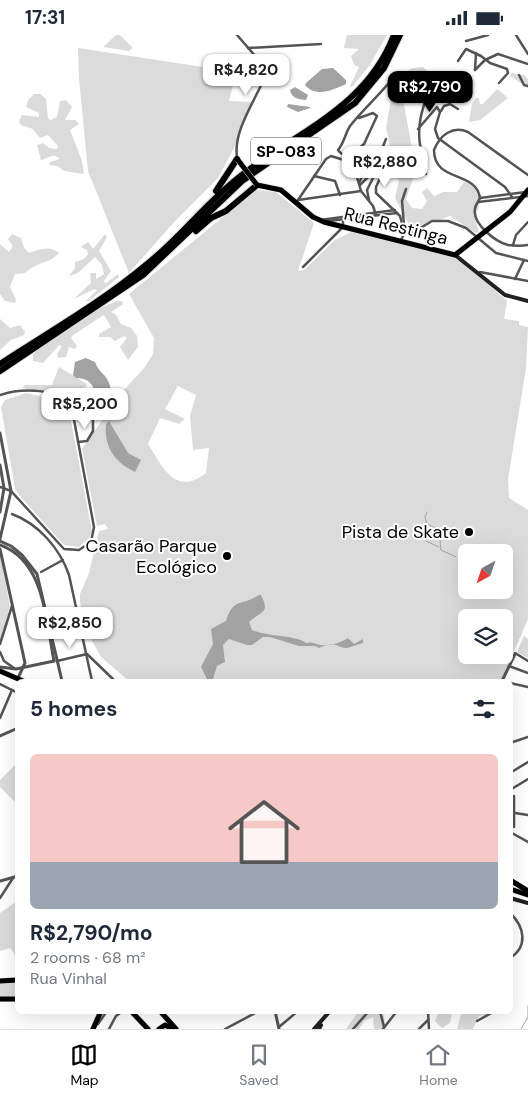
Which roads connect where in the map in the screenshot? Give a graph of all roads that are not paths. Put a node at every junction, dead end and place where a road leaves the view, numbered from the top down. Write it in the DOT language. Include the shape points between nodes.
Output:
graph roads {
  1 [pos="237,35"];
  2 [pos="394,35"];
  3 [pos="400,35"];
  4 [pos="488,35"];
  5 [pos="516,35"];
  6 [pos="466,41"];
  7 [pos="321,44"];
  8 [pos="248,48"];
  9 [pos="476,53"];
  10 [pos="528,54"];
  11 [pos="485,60"];
  12 [pos="458,61"];
  13 [pos="528,64"];
  14 [pos="397,73"];
  15 [pos="519,75"];
  16 [pos="499,83"];
  17 [pos="528,86"];
  18 [pos="428,94"];
  19 [pos="458,109"];
  20 [pos="440,112"];
  21 [pos="358,119"];
  22 [pos="418,129"];
  23 [pos="386,139"];
  24 [pos="440,139"];
  25 [pos="353,159"];
  26 [pos="238,160"];
  27 [pos="387,163"];
  28 [pos="378,169"];
  29 [pos="426,174"];
  30 [pos="528,175"];
  31 [pos="314,176"];
  32 [pos="359,184"];
  33 [pos="257,185"];
  34 [pos="504,187"];
  35 [pos="406,189"];
  36 [pos="304,191"];
  37 [pos="361,191"];
  38 [pos="527,194"];
  39 [pos="340,195"];
  40 [pos="504,195"];
  41 [pos="513,196"];
  42 [pos="480,198"];
  43 [pos="309,199"];
  44 [pos="296,200"];
  45 [pos="370,201"];
  46 [pos="478,202"];
  47 [pos="519,203"];
  48 [pos="396,211"];
  49 [pos="375,214"];
  50 [pos="343,218"];
  51 [pos="322,221"];
  52 [pos="528,222"];
  53 [pos="403,226"];
  54 [pos="343,227"];
  55 [pos="486,231"];
  56 [pos="405,232"];
  57 [pos="409,235"];
  58 [pos="177,236"];
  59 [pos="478,238"];
  60 [pos="401,240"];
  61 [pos="409,242"];
  62 [pos="512,245"];
  63 [pos="528,245"];
  64 [pos="458,253"];
  65 [pos="159,258"];
  66 [pos="461,258"];
  67 [pos="528,259"];
  68 [pos="524,260"];
  69 [pos="303,267"];
  70 [pos="480,272"];
  71 [pos="142,273"];
  72 [pos="515,279"];
  73 [pos="528,281"];
  74 [pos="528,301"];
  75 [pos="0,364"];
  76 [pos="0,371"];
  77 [pos="0,395"];
  78 [pos="97,413"];
  79 [pos="0,433"];
  80 [pos="78,442"];
  81 [pos="0,465"];
  82 [pos="2,487"];
  83 [pos="11,491"];
  84 [pos="0,512"];
  85 [pos="6,513"];
  86 [pos="12,515"];
  87 [pos="0,540"];
  88 [pos="0,545"];
  89 [pos="0,549"];
  90 [pos="63,560"];
  91 [pos="41,572"];
  92 [pos="12,604"];
  93 [pos="14,613"];
  94 [pos="9,615"];
  95 [pos="0,644"];
  96 [pos="0,652"];
  97 [pos="515,653"];
  98 [pos="87,654"];
  99 [pos="3,659"];
  100 [pos="56,661"];
  101 [pos="528,661"];
  102 [pos="509,666"];
  103 [pos="0,667"];
  104 [pos="26,667"];
  105 [pos="16,669"];
  106 [pos="0,673"];
  107 [pos="528,673"];
  108 [pos="15,679"];
  109 [pos="20,679"];
  110 [pos="62,679"];
  111 [pos="92,679"];
  112 [pos="113,679"];
  113 [pos="504,679"];
  114 [pos="0,684"];
  115 [pos="513,684"];
  116 [pos="528,687"];
  117 [pos="12,690"];
  118 [pos="15,692"];
  119 [pos="0,718"];
  120 [pos="15,729"];
  121 [pos="0,736"];
  122 [pos="528,737"];
  123 [pos="513,742"];
  124 [pos="528,762"];
  125 [pos="513,771"];
  126 [pos="528,779"];
  127 [pos="513,788"];
  128 [pos="514,796"];
  129 [pos="515,813"];
  130 [pos="528,815"];
  131 [pos="514,827"];
  132 [pos="513,834"];
  133 [pos="528,843"];
  134 [pos="13,878"];
  135 [pos="0,881"];
  136 [pos="513,882"];
  137 [pos="513,891"];
  138 [pos="528,891"];
  139 [pos="528,897"];
  140 [pos="0,898"];
  141 [pos="513,899"];
  142 [pos="528,903"];
  143 [pos="513,916"];
  144 [pos="513,956"];
  145 [pos="0,981"];
  146 [pos="15,981"];
  147 [pos="0,999"];
  148 [pos="15,999"];
  149 [pos="101,1014"];
  150 [pos="105,1014"];
  151 [pos="119,1014"];
  152 [pos="132,1014"];
  153 [pos="162,1014"];
  154 [pos="251,1014"];
  155 [pos="276,1014"];
  156 [pos="295,1014"];
  157 [pos="329,1014"];
  158 [pos="330,1014"];
  159 [pos="366,1014"];
  160 [pos="395,1014"];
  161 [pos="428,1014"];
  162 [pos="489,1014"];
  163 [pos="428,1020"];
  164 [pos="477,1021"];
  165 [pos="384,1025"];
  166 [pos="319,1027"];
  167 [pos="279,1028"];
  168 [pos="94,1029"];
  169 [pos="109,1029"];
  170 [pos="148,1029"];
  171 [pos="159,1029"];
  172 [pos="175,1029"];
  173 [pos="225,1029"];
  174 [pos="314,1029"];
  175 [pos="353,1029"];
  176 [pos="419,1029"];
  177 [pos="428,1029"];
  1 -- 8 [label="street"];
  2 -- 58 [label="highway, SP-083" via="382,61 354,96 238,177"];
  3 -- 65 [label="highway, SP-083" via="384,68 363,95 337,117 242,181"];
  4 -- 6 [label="street"];
  5 -- 10 [label="street"];
  7 -- 8 [label="street"];
  8 -- 26 [label="street" via="266,71 241,131 236,147"];
  9 -- 11 [label="street"];
  9 -- 11 [label="street" via="475,70"];
  9 -- 12 [label="street" via="466,49"];
  11 -- 13 [label="street" via="503,54"];
  11 -- 16 [label="street" via="507,69 508,73"];
  14 -- 21 [label="street"];
  15 -- 17 [label="street"];
  18 -- 22 [label="street"];
  19 -- 20 [label="street" via="447,105"];
  20 -- 22 [label="street" via="437,107"];
  20 -- 24 [label="street" via="435,129"];
  21 -- 25 [label="street" via="348,129 337,151"];
  21 -- 25 [label="street" via="373,113 377,116"];
  22 -- 29 [label="street"];
  23 -- 32 [label="street" via="372,173"];
  24 -- 30 [label="street" via="452,130 462,129"];
  24 -- 34 [label="street"];
  24 -- 42 [label="street" via="434,150 439,167 472,183"];
  25 -- 32 [label="street" via="361,169"];
  26 -- 33 [label="main road, bridge"];
  26 -- 58 [label="highway" via="221,186"];
  27 -- 48 [label="street" via="376,190 377,195"];
  28 -- 45 [label="street" via="367,190"];
  31 -- 32 [label="street" via="331,156 347,161 357,172"];
  31 -- 36 [label="street"];
  31 -- 39 [label="street" via="335,181"];
  32 -- 37 [label="street"];
  33 -- 44 [label="main road, Rua Restinga" via="277,188"];
  33 -- 65 [label="highway"];
  34 -- 40 [label="street"];
  34 -- 41 [label="street"];
  35 -- 53 [label="street" via="402,201"];
  36 -- 43 [label="street"];
  36 -- 44 [label="street"];
  37 -- 39 [label="street"];
  37 -- 45 [label="street"];
  38 -- 41 [label="street"];
  38 -- 47 [label="main road"];
  39 -- 43 [label="street"];
  40 -- 41 [label="street"];
  40 -- 42 [label="street"];
  41 -- 46 [label="street"];
  41 -- 47 [label="street"];
  42 -- 46 [label="street"];
  43 -- 44 [label="street"];
  44 -- 51 [label="main road, Rua Restinga"];
  45 -- 49 [label="street"];
  46 -- 55 [label="street" via="475,216"];
  47 -- 55 [label="main road"];
  48 -- 49 [label="street"];
  48 -- 53 [label="street"];
  49 -- 50 [label="street"];
  50 -- 51 [label="street"];
  50 -- 51 [label="street"];
  50 -- 54 [label="street"];
  51 -- 54 [label="main road, Rua Restinga"];
  52 -- 62 [label="street"];
  53 -- 56 [label="street"];
  54 -- 60 [label="main road, Rua Restinga"];
  54 -- 69 [label="street"];
  55 -- 59 [label="main road"];
  55 -- 62 [label="street" via="499,241"];
  56 -- 57 [label="street"];
  56 -- 60 [label="street"];
  57 -- 59 [label="street" via="432,221 440,220 462,226"];
  57 -- 61 [label="street"];
  58 -- 65 [label="highway, SP-083"];
  59 -- 64 [label="main road"];
  59 -- 68 [label="street" via="496,253"];
  60 -- 61 [label="main road, Rua Restinga"];
  61 -- 64 [label="main road, Rua Restinga"];
  62 -- 63 [label="street"];
  64 -- 66 [label="main road"];
  65 -- 71 [label="highway, SP-083"];
  66 -- 70 [label="main road, Rua Restinga"];
  67 -- 68 [label="street"];
  68 -- 72 [label="street"];
  70 -- 72 [label="street"];
  70 -- 74 [label="main road, Rua Restinga" via="508,297"];
  71 -- 75 [label="highway, SP-083"];
  71 -- 76 [label="highway, SP-083"];
  72 -- 73 [label="street"];
  77 -- 80 [label="street" via="24,390 42,392 66,401 72,409"];
  78 -- 80 [label="street" via="92,416 93,431 87,441"];
  79 -- 83 [label="street"];
  80 -- 83 [label="street" via="94,527 91,542 87,545 74,551 64,549"];
  81 -- 82 [label="street"];
  82 -- 83 [label="street"];
  82 -- 84 [label="street"];
  83 -- 85 [label="street"];
  84 -- 85 [label="street"];
  85 -- 87 [label="street"];
  86 -- 90 [label="street" via="37,529"];
  87 -- 100 [label="street" via="22,555 37,574"];
  88 -- 100 [label="street" via="16,555 35,575"];
  89 -- 92 [label="street"];
  90 -- 91 [label="street"];
  90 -- 98 [label="street"];
  92 -- 93 [label="street"];
  92 -- 94 [label="street"];
  93 -- 94 [label="street"];
  93 -- 104 [label="street"];
  94 -- 95 [label="street"];
  96 -- 99 [label="street"];
  97 -- 101 [label="street"];
  97 -- 102 [label="street"];
  98 -- 100 [label="street"];
  98 -- 111 [label="street"];
  98 -- 112 [label="street"];
  99 -- 103 [label="street"];
  99 -- 105 [label="street"];
  100 -- 104 [label="street"];
  100 -- 110 [label="street"];
  102 -- 107 [label="street"];
  102 -- 113 [label="street"];
  103 -- 105 [label="street"];
  104 -- 105 [label="street"];
  104 -- 109 [label="street"];
  106 -- 108 [label="main road"];
  114 -- 117 [label="street"];
  115 -- 116 [label="street"];
  117 -- 118 [label="street"];
  117 -- 119 [label="street"];
  120 -- 121 [label="street"];
  122 -- 123 [label="street"];
  124 -- 125 [label="street"];
  126 -- 127 [label="street"];
  128 -- 129 [label="street"];
  129 -- 130 [label="street"];
  129 -- 131 [label="street"];
  132 -- 133 [label="street"];
  134 -- 135 [label="street"];
  134 -- 140 [label="street"];
  136 -- 138 [label="main road"];
  137 -- 139 [label="main road"];
  141 -- 142 [label="main road"];
  143 -- 144 [label="street" via="525,935 522,947"];
  145 -- 146 [label="main road"];
  147 -- 148 [label="main road"];
  149 -- 168 [label="main road"];
  150 -- 168 [label="street"];
  151 -- 169 [label="street"];
  152 -- 170 [label="main road"];
  153 -- 172 [label="main road"];
  154 -- 173 [label="street"];
  155 -- 167 [label="street"];
  156 -- 167 [label="street"];
  157 -- 174 [label="main road"];
  158 -- 166 [label="main road"];
  159 -- 175 [label="street"];
  160 -- 165 [label="street"];
  161 -- 163 [label="street"];
  162 -- 164 [label="street"];
  163 -- 176 [label="street"];
  163 -- 177 [label="street"];
  171 -- 172 [label="main road" via="166,1025"];
}
